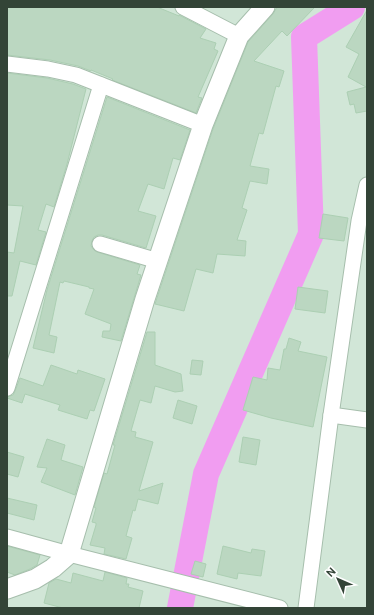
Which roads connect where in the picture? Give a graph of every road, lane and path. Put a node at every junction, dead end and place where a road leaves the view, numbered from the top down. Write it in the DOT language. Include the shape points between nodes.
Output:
graph roads {
  1 [pos="183,7"];
  2 [pos="264,7"];
  3 [pos="239,36"];
  4 [pos="7,64"];
  5 [pos="101,85"];
  6 [pos="203,125"];
  7 [pos="367,185"];
  8 [pos="100,244"];
  9 [pos="158,261"];
  10 [pos="7,388"];
  11 [pos="331,415"];
  12 [pos="367,420"];
  13 [pos="7,537"];
  14 [pos="69,554"];
  15 [pos="7,589"];
  16 [pos="280,608"];
  17 [pos="306,608"];
  1 -- 3 [label="street"];
  2 -- 3 [label="street"];
  3 -- 6 [label="street"];
  4 -- 5 [label="street" via="76,75"];
  5 -- 6 [label="street"];
  5 -- 10 [label="street"];
  6 -- 9 [label="street"];
  7 -- 11 [label="street" via="359,221"];
  8 -- 9 [label="street"];
  9 -- 14 [label="street"];
  11 -- 12 [label="street"];
  11 -- 17 [label="street"];
  13 -- 14 [label="street"];
  14 -- 15 [label="street" via="35,579"];
  14 -- 16 [label="street"];
}
